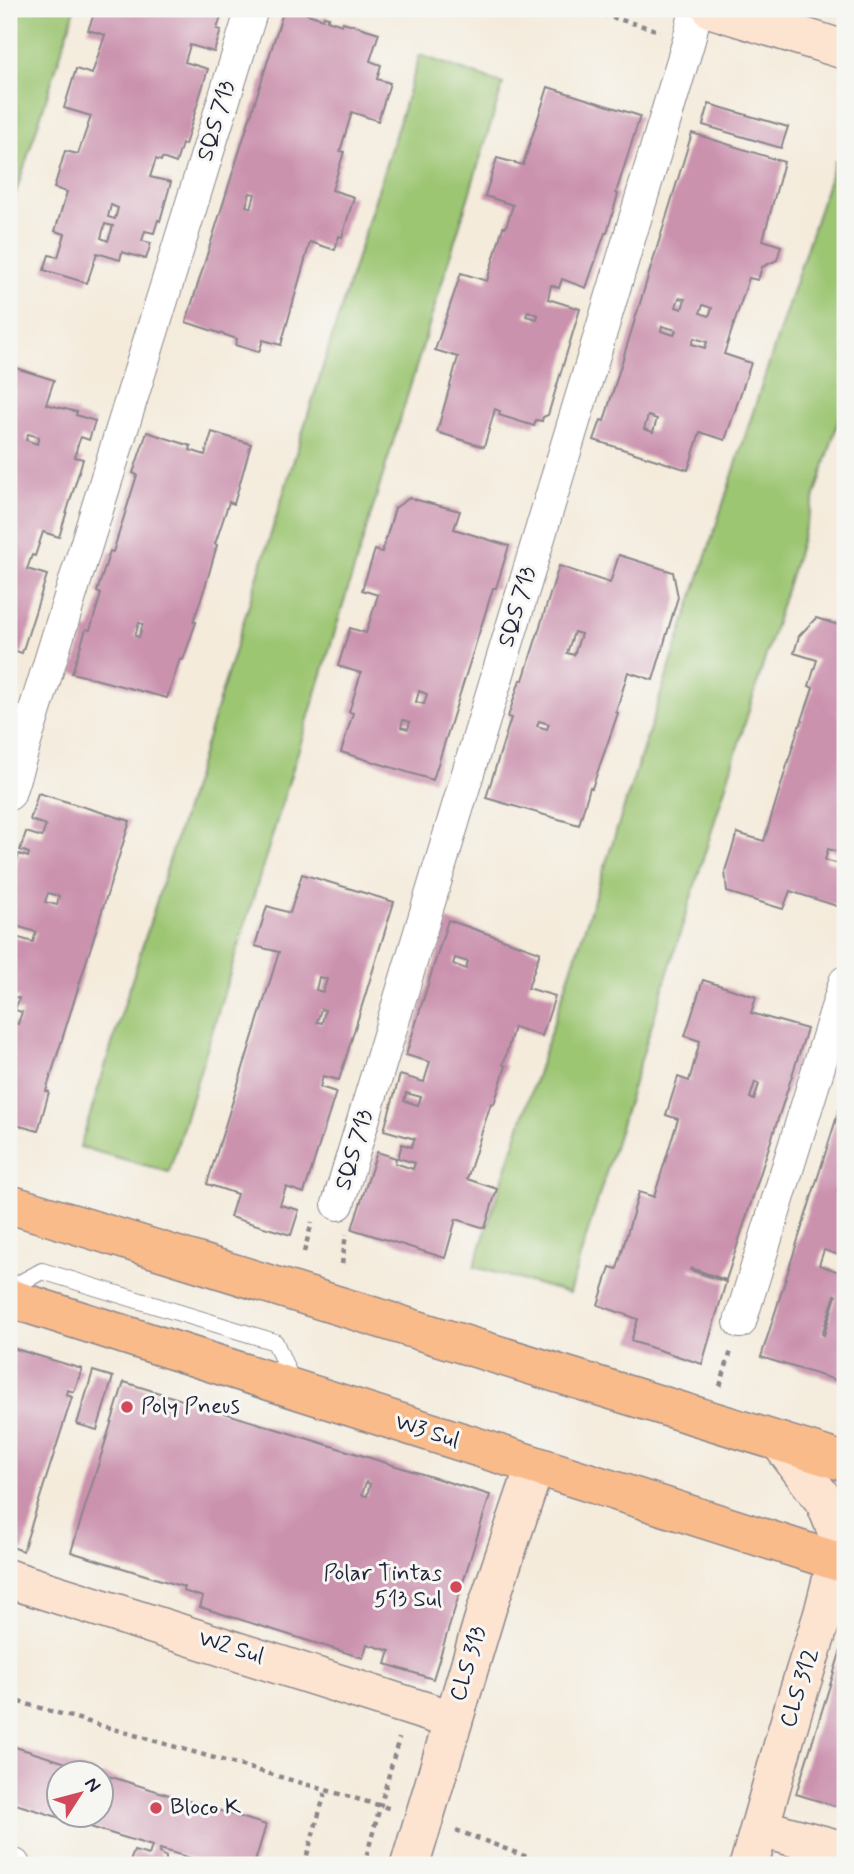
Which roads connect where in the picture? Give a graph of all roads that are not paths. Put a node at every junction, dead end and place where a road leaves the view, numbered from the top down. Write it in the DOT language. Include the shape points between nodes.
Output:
graph roads {
  1 [pos="252,9"];
  2 [pos="696,9"];
  3 [pos="712,9"];
  4 [pos="762,16"];
  5 [pos="845,50"];
  6 [pos="9,794"];
  7 [pos="845,982"];
  8 [pos="9,1204"];
  9 [pos="338,1205"];
  10 [pos="9,1289"];
  11 [pos="9,1298"];
  12 [pos="740,1322"];
  13 [pos="295,1390"];
  14 [pos="780,1442"];
  15 [pos="845,1462"];
  16 [pos="535,1466"];
  17 [pos="841,1563"];
  18 [pos="9,1579"];
  19 [pos="453,1720"];
  20 [pos="760,1828"];
  21 [pos="845,1851"];
  22 [pos="9,1864"];
  23 [pos="14,1865"];
  24 [pos="410,1865"];
  25 [pos="749,1865"];
  1 -- 6 [label="street, SQS 713"];
  2 -- 9 [label="street, SQS 713"];
  3 -- 4 [label="street"];
  4 -- 5 [label="street"];
  7 -- 12 [label="street"];
  8 -- 14 [label="main road"];
  10 -- 13 [label="lane" via="42,1271 275,1342"];
  11 -- 13 [label="main road, W3 Sul"];
  13 -- 16 [label="main road, W3 Sul"];
  14 -- 15 [label="main road"];
  14 -- 17 [label="street, CLS 312" via="832,1516"];
  16 -- 17 [label="main road, W3 Sul"];
  16 -- 19 [label="street, CLS 313"];
  17 -- 20 [label="street, CLS 312"];
  18 -- 19 [label="street, W2 Sul"];
  19 -- 24 [label="street, CLS 313"];
  20 -- 21 [label="street"];
  20 -- 25 [label="street, CLS 312"];
  22 -- 23 [label="street"];
}
